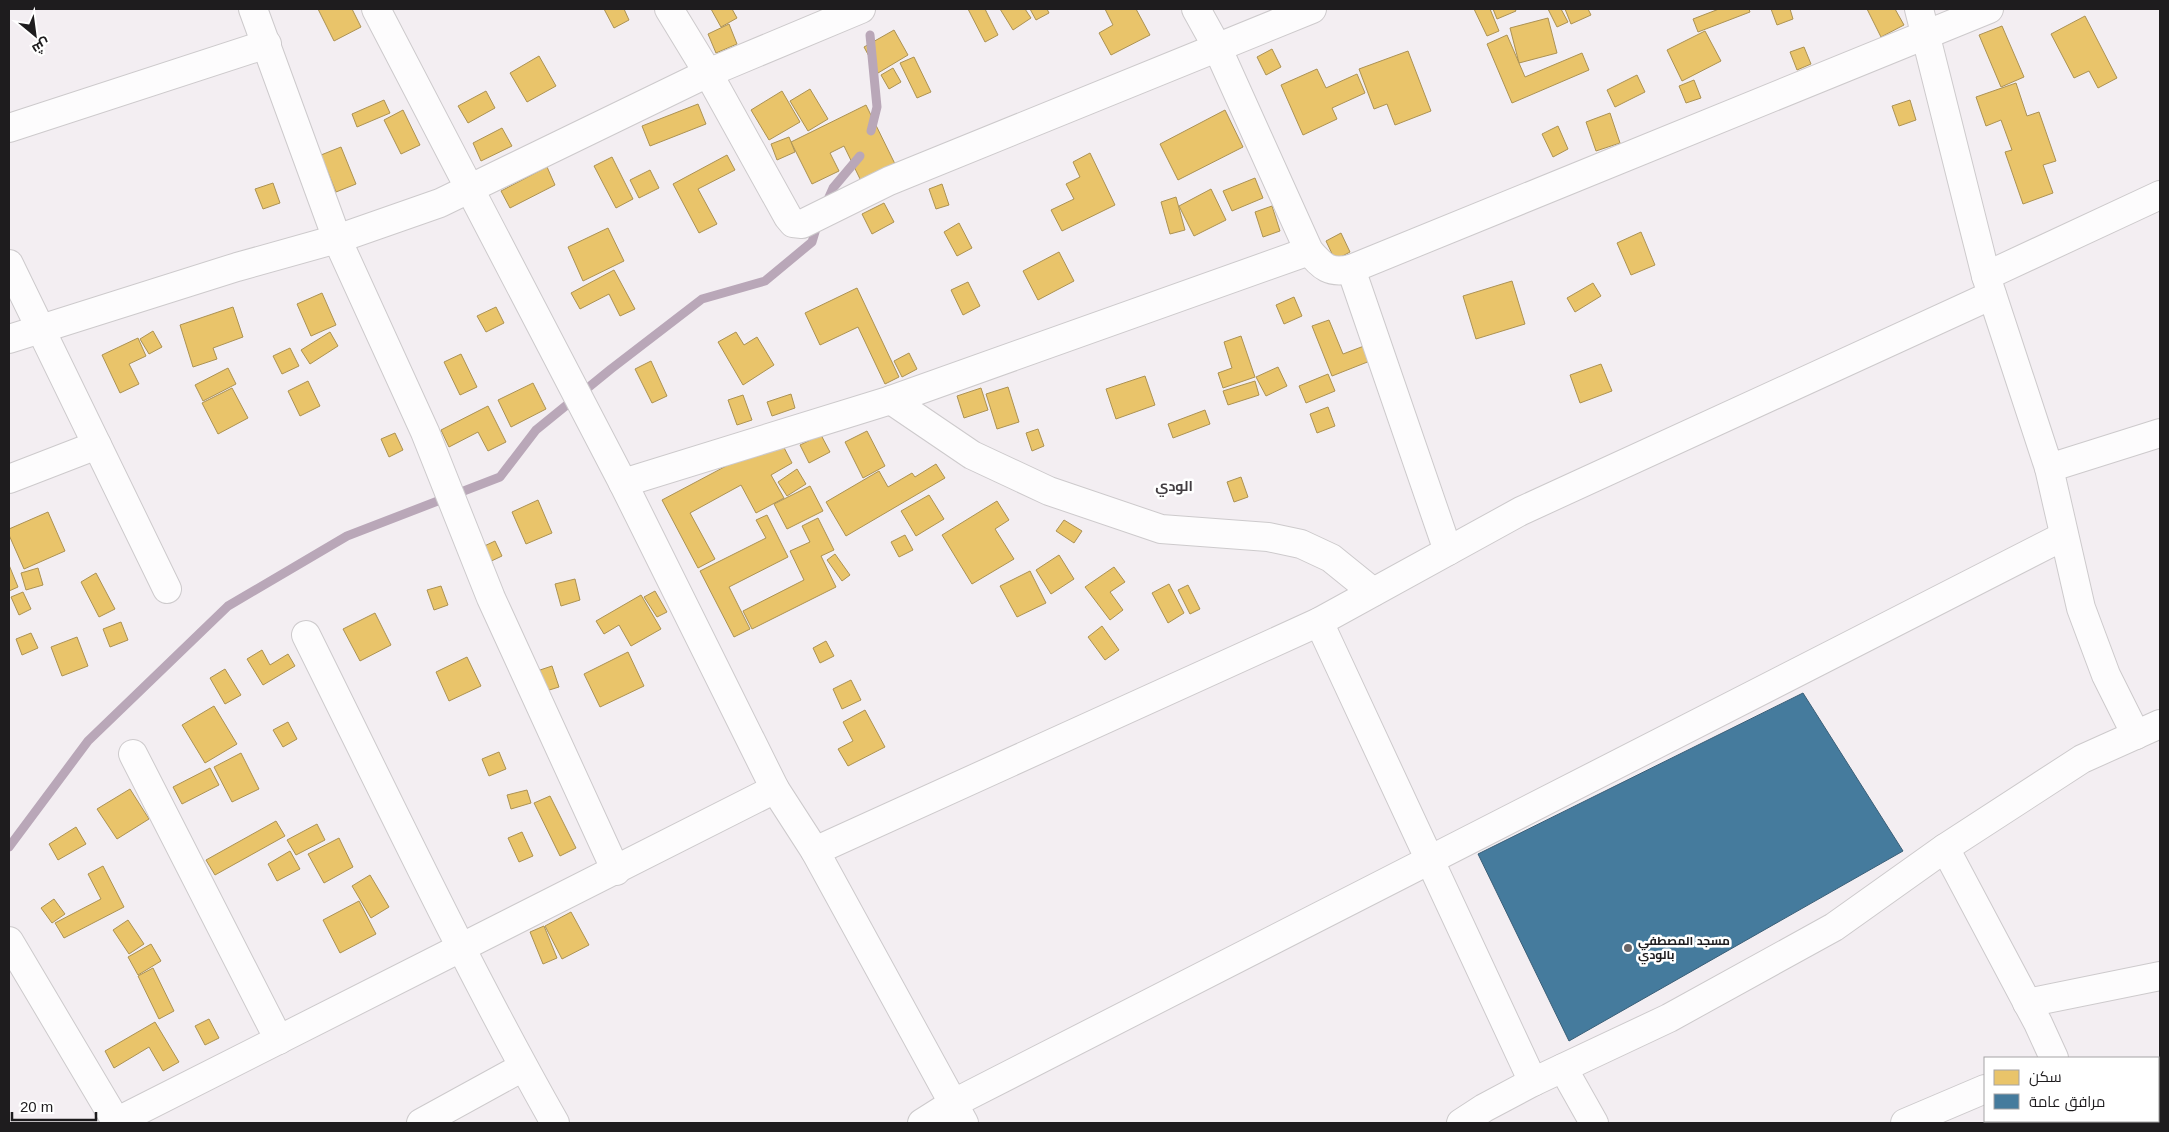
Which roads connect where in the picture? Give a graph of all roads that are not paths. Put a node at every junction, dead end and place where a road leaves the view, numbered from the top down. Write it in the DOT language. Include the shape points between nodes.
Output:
graph roads {
  1 [pos="253,9"];
  2 [pos="376,9"];
  3 [pos="669,9"];
  4 [pos="861,9"];
  5 [pos="1196,9"];
  6 [pos="1312,9"];
  7 [pos="1919,9"];
  8 [pos="1989,9"];
  9 [pos="1926,35"];
  10 [pos="266,44"];
  11 [pos="1216,47"];
  12 [pos="708,73"];
  13 [pos="9,128"];
  14 [pos="469,190"];
  15 [pos="2160,195"];
  16 [pos="337,239"];
  17 [pos="1309,251"];
  18 [pos="9,264"];
  19 [pos="1350,269"];
  20 [pos="1989,285"];
  21 [pos="40,329"];
  22 [pos="9,338"];
  23 [pos="891,400"];
  24 [pos="2160,433"];
  25 [pos="97,446"];
  26 [pos="2049,468"];
  27 [pos="9,479"];
  28 [pos="623,483"];
  29 [pos="2064,536"];
  30 [pos="1448,551"];
  31 [pos="168,589"];
  32 [pos="1374,592"];
  33 [pos="1319,622"];
  34 [pos="306,635"];
  35 [pos="2160,724"];
  36 [pos="2136,735"];
  37 [pos="133,754"];
  38 [pos="776,789"];
  39 [pos="1945,848"];
  40 [pos="815,851"];
  41 [pos="1430,860"];
  42 [pos="616,871"];
  43 [pos="9,940"];
  44 [pos="462,948"];
  45 [pos="2160,976"];
  46 [pos="2027,1003"];
  47 [pos="280,1040"];
  48 [pos="2054,1057"];
  49 [pos="523,1067"];
  50 [pos="1563,1068"];
  51 [pos="1533,1082"];
  52 [pos="1984,1089"];
  53 [pos="958,1114"];
  54 [pos="116,1123"];
  55 [pos="421,1123"];
  56 [pos="555,1123"];
  57 [pos="922,1123"];
  58 [pos="1461,1123"];
  59 [pos="1594,1123"];
  60 [pos="1905,1123"];
  1 -- 10 [label="street"];
  2 -- 14 [label="street"];
  3 -- 12 [label="street"];
  4 -- 12 [label="street"];
  5 -- 11 [label="street"];
  6 -- 11 [label="street"];
  7 -- 9 [label="street"];
  8 -- 9 [label="street"];
  9 -- 19 [label="street"];
  9 -- 20 [label="street"];
  10 -- 13 [label="street"];
  10 -- 16 [label="street"];
  11 -- 12 [label="street" via="889,180 802,224 793,223 788,217"];
  11 -- 17 [label="street"];
  12 -- 14 [label="street"];
  14 -- 16 [label="street"];
  14 -- 28 [label="street"];
  15 -- 20 [label="street"];
  16 -- 21 [label="street"];
  16 -- 42 [label="street" via="425,432 491,598"];
  17 -- 19 [label="street" via="1321,265 1337,272"];
  17 -- 23 [label="street"];
  18 -- 21 [label="street"];
  19 -- 30 [label="street"];
  20 -- 26 [label="street"];
  20 -- 30 [label="street" via="1521,511"];
  21 -- 22 [label="street"];
  21 -- 25 [label="street"];
  23 -- 28 [label="street"];
  23 -- 32 [label="street" via="972,455 1049,490 1161,528 1268,537 1301,544 1331,558"];
  24 -- 26 [label="street"];
  25 -- 27 [label="street"];
  25 -- 31 [label="street"];
  26 -- 29 [label="street"];
  28 -- 38 [label="street"];
  29 -- 36 [label="street" via="2081,608 2106,675"];
  29 -- 41 [label="street"];
  30 -- 32 [label="street"];
  32 -- 33 [label="street"];
  33 -- 40 [label="street"];
  33 -- 41 [label="street"];
  34 -- 44 [label="street"];
  35 -- 36 [label="street"];
  36 -- 39 [label="street" via="2082,759"];
  37 -- 47 [label="street"];
  38 -- 40 [label="street"];
  38 -- 42 [label="street"];
  39 -- 46 [label="street"];
  39 -- 50 [label="street" via="1834,926 1669,1018"];
  40 -- 53 [label="street"];
  41 -- 51 [label="street"];
  41 -- 53 [label="street"];
  42 -- 44 [label="street"];
  43 -- 54 [label="street"];
  44 -- 47 [label="street"];
  44 -- 49 [label="street"];
  45 -- 46 [label="street"];
  46 -- 48 [label="street"];
  47 -- 54 [label="street"];
  49 -- 55 [label="street"];
  49 -- 56 [label="street"];
  50 -- 51 [label="street"];
  50 -- 59 [label="street"];
  51 -- 58 [label="street"];
  52 -- 60 [label="street"];
  53 -- 57 [label="street"];
}
